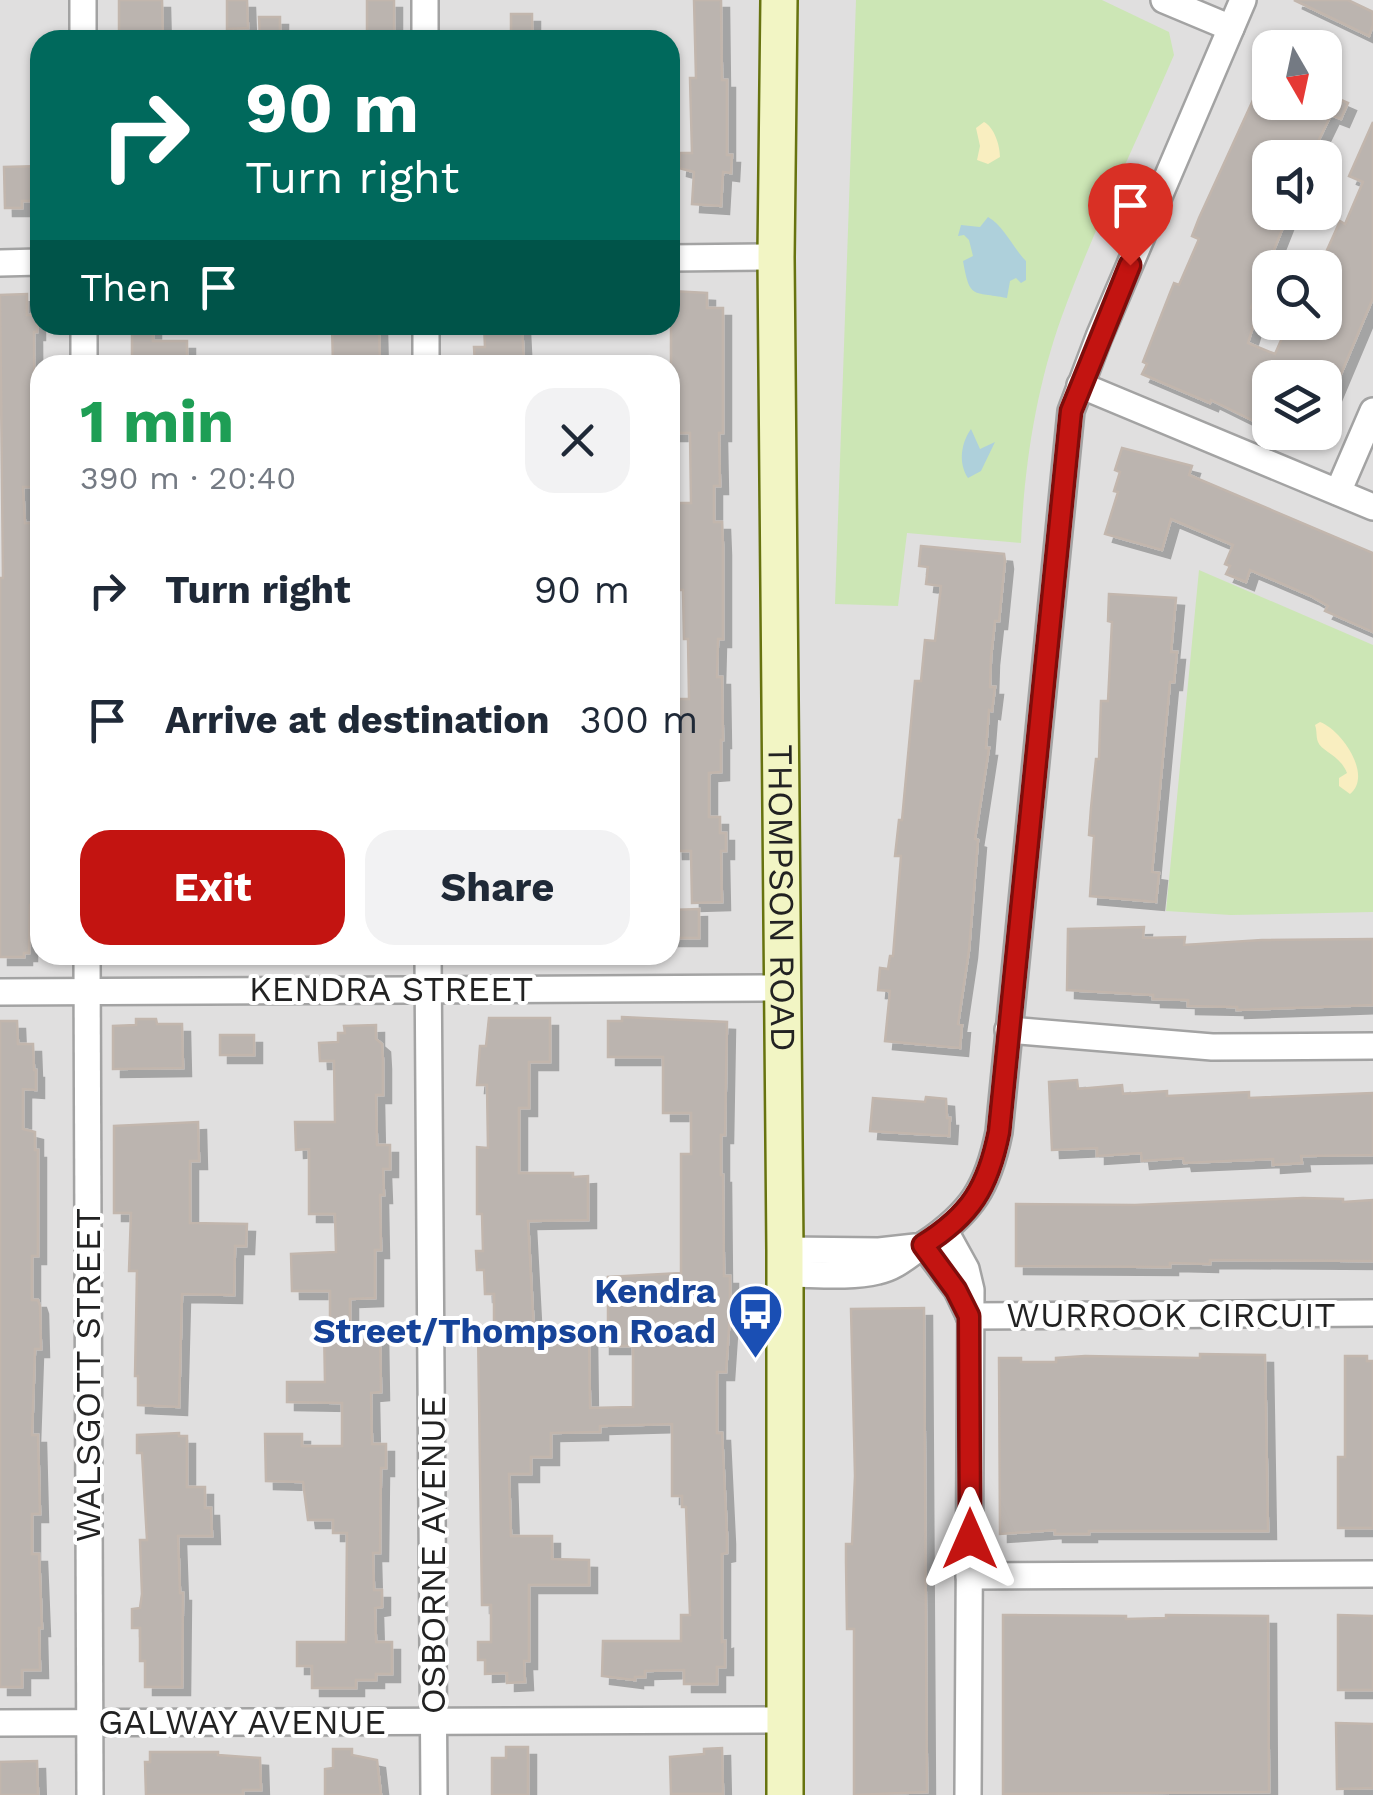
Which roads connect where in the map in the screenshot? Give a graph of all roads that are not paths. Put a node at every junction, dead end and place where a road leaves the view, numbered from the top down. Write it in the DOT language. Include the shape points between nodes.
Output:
graph roads {
  1 [pos="82,0"];
  2 [pos="425,0"];
  3 [pos="779,0"];
  4 [pos="1166,0"];
  5 [pos="1234,9"];
  6 [pos="83,30"];
  7 [pos="425,30"];
  8 [pos="776,257"];
  9 [pos="680,258"];
  10 [pos="0,262"];
  11 [pos="30,262"];
  12 [pos="1080,384"];
  13 [pos="1373,411"];
  14 [pos="1338,492"];
  15 [pos="1373,507"];
  16 [pos="86,965"];
  17 [pos="428,965"];
  18 [pos="428,988"];
  19 [pos="781,988"];
  20 [pos="87,991"];
  21 [pos="0,992"];
  22 [pos="1008,1030"];
  23 [pos="1373,1046"];
  24 [pos="945,1231"];
  25 [pos="923,1245"];
  26 [pos="785,1262"];
  27 [pos="1373,1313"];
  28 [pos="969,1316"];
  29 [pos="1373,1574"];
  30 [pos="970,1576"];
  31 [pos="784,1720"];
  32 [pos="434,1721"];
  33 [pos="89,1722"];
  34 [pos="0,1723"];
  35 [pos="90,1795"];
  36 [pos="434,1795"];
  37 [pos="784,1795"];
  38 [pos="968,1795"];
  1 -- 6 [label="street"];
  2 -- 7 [label="street"];
  3 -- 8 [label="main road, THOMPSON ROAD"];
  4 -- 5 [label="street"];
  5 -- 12 [label="street"];
  8 -- 9 [label="street"];
  8 -- 19 [label="main road, THOMPSON ROAD"];
  10 -- 11 [label="street"];
  12 -- 14 [label="street"];
  12 -- 22 [label="street" via="1066,444"];
  13 -- 14 [label="street"];
  14 -- 15 [label="street"];
  16 -- 20 [label="street, WALSGOTT STREET"];
  17 -- 18 [label="street, OSBORNE AVENUE"];
  18 -- 19 [label="street, KENDRA STREET"];
  18 -- 20 [label="street, KENDRA STREET"];
  18 -- 32 [label="street, OSBORNE AVENUE"];
  19 -- 26 [label="main road, THOMPSON ROAD"];
  20 -- 21 [label="street, KENDRA STREET"];
  20 -- 33 [label="street, WALSGOTT STREET"];
  22 -- 23 [label="street" via="1195,1046"];
  22 -- 24 [label="street" via="992,1169 975,1201"];
  24 -- 25 [label="street"];
  24 -- 28 [label="street, WURROOK CIRCUIT" via="966,1270"];
  25 -- 26 [label="street"];
  25 -- 28 [label="street, WURROOK CIRCUIT"];
  26 -- 31 [label="main road, THOMPSON ROAD"];
  27 -- 28 [label="street, WURROOK CIRCUIT"];
  28 -- 30 [label="street, WURROOK CIRCUIT"];
  29 -- 30 [label="street"];
  30 -- 38 [label="street, WURROOK CIRCUIT"];
  31 -- 32 [label="street, GALWAY AVENUE"];
  31 -- 37 [label="main road, THOMPSON ROAD"];
  32 -- 33 [label="street, GALWAY AVENUE"];
  32 -- 36 [label="street, OSBORNE AVENUE"];
  33 -- 34 [label="street, GALWAY AVENUE"];
  33 -- 35 [label="street, WALSGOTT STREET"];
}
